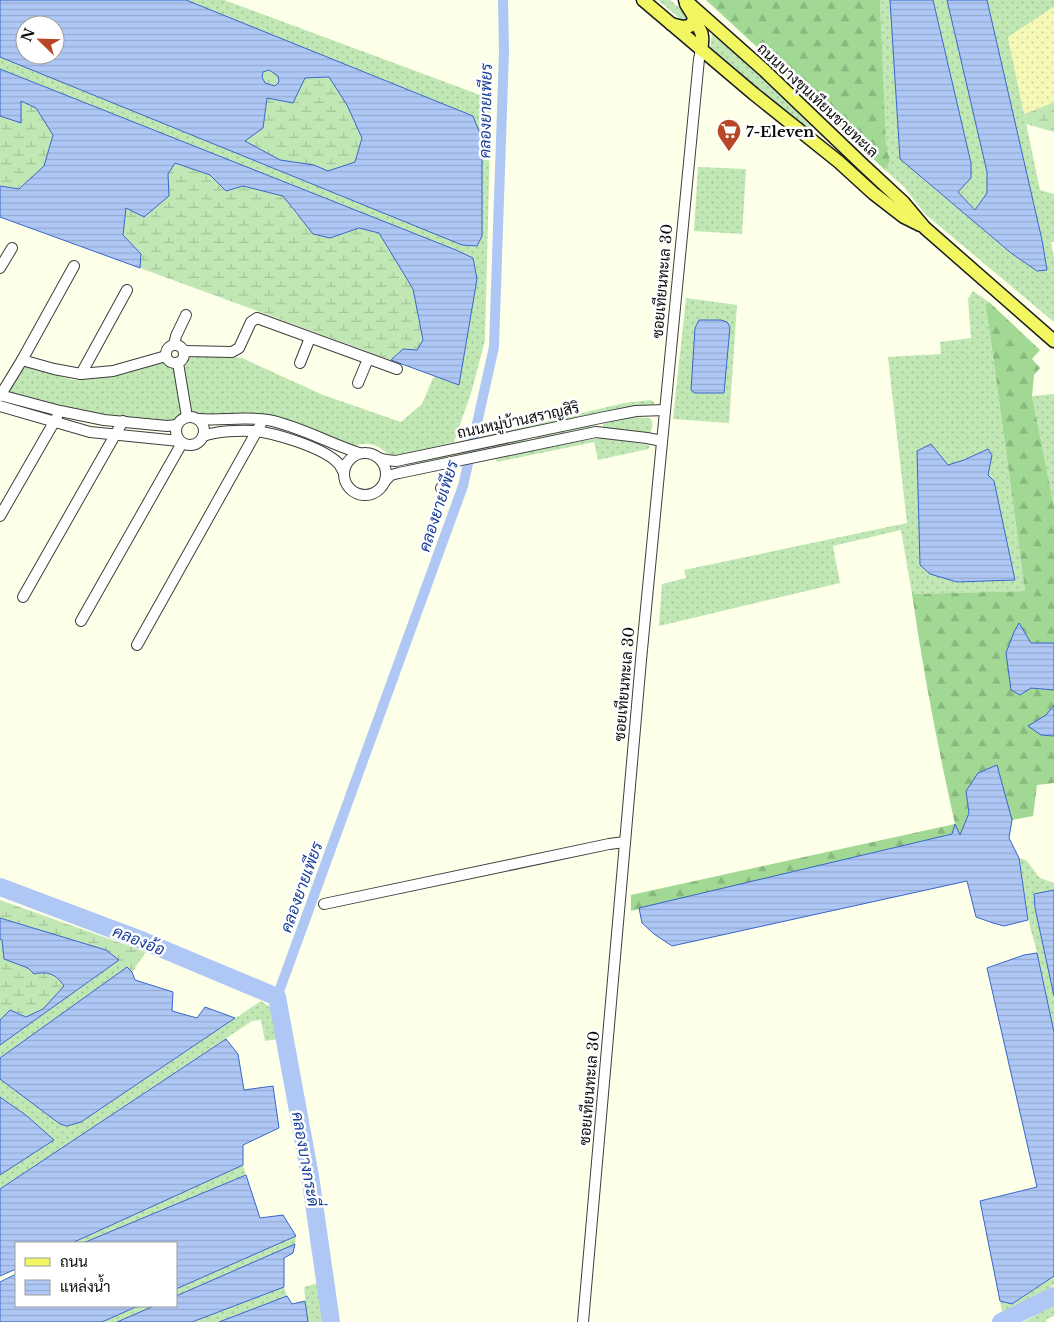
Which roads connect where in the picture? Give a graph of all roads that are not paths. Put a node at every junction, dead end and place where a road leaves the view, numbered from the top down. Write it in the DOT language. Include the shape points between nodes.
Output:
graph roads {
  1 [pos="643,0"];
  2 [pos="684,0"];
  3 [pos="694,20"];
  4 [pos="671,24"];
  5 [pos="701,50"];
  6 [pos="925,228"];
  7 [pos="12,248"];
  8 [pos="74,266"];
  9 [pos="0,268"];
  10 [pos="127,290"];
  11 [pos="186,315"];
  12 [pos="310,338"];
  13 [pos="1054,341"];
  14 [pos="174,345"];
  15 [pos="184,351"];
  16 [pos="166,356"];
  17 [pos="368,359"];
  18 [pos="22,360"];
  19 [pos="178,363"];
  20 [pos="300,363"];
  21 [pos="397,369"];
  22 [pos="81,374"];
  23 [pos="358,383"];
  24 [pos="0,396"];
  25 [pos="0,406"];
  26 [pos="665,410"];
  27 [pos="60,412"];
  28 [pos="193,418"];
  29 [pos="600,418"];
  30 [pos="263,420"];
  31 [pos="123,421"];
  32 [pos="54,422"];
  33 [pos="177,425"];
  34 [pos="257,432"];
  35 [pos="529,433"];
  36 [pos="606,433"];
  37 [pos="115,434"];
  38 [pos="203,436"];
  39 [pos="662,441"];
  40 [pos="181,442"];
  41 [pos="532,446"];
  42 [pos="359,453"];
  43 [pos="378,458"];
  44 [pos="343,471"];
  45 [pos="385,481"];
  46 [pos="0,516"];
  47 [pos="23,597"];
  48 [pos="81,621"];
  49 [pos="137,645"];
  50 [pos="625,842"];
  51 [pos="324,904"];
  52 [pos="583,1322"];
  1 -- 4 [label="main road, ถนนบางขุนเทียนชายทะเล"];
  2 -- 3 [label="main road"];
  2 -- 6 [label="main road, ถนนบางขุนเทียนชายทะเล" via="765,71 904,203"];
  3 -- 4 [label="main road" via="683,28"];
  3 -- 5 [label="main road" via="702,32"];
  4 -- 5 [label="main road, ถนนบางขุนเทียนชายทะเล"];
  5 -- 6 [label="main road, ถนนบางขุนเทียนชายทะเล" via="873,193 904,217"];
  5 -- 26 [label="street, ซอยเทียนทะเล 30"];
  6 -- 13 [label="main road, ถนนบางขุนเทียนชายทะเล"];
  7 -- 9 [label="street"];
  8 -- 18 [label="street"];
  10 -- 22 [label="street"];
  11 -- 14 [label="street"];
  12 -- 15 [label="street" via="257,318 239,348 232,352"];
  12 -- 17 [label="street"];
  12 -- 20 [label="street"];
  14 -- 15 [label="street"];
  14 -- 16 [label="street"];
  15 -- 19 [label="street" via="184,357"];
  16 -- 19 [label="street" via="169,362"];
  16 -- 22 [label="street" via="113,371"];
  17 -- 21 [label="street"];
  17 -- 23 [label="street"];
  18 -- 22 [label="street"];
  18 -- 24 [label="street"];
  19 -- 28 [label="street"];
  24 -- 27 [label="street"];
  25 -- 32 [label="street"];
  26 -- 29 [label="street, ถนนหมู่บ้านสราญสิริ" via="636,411"];
  26 -- 39 [label="street, ซอยเทียนทะเล 30"];
  27 -- 31 [label="street"];
  27 -- 32 [label="street"];
  28 -- 30 [label="street"];
  28 -- 33 [label="street" via="180,420"];
  28 -- 38 [label="street" via="204,426"];
  29 -- 35 [label="street, ถนนหมู่บ้านสราญสิริ"];
  29 -- 36 [label="street" via="600,430"];
  30 -- 34 [label="street"];
  30 -- 42 [label="street"];
  31 -- 33 [label="street"];
  31 -- 37 [label="street"];
  32 -- 37 [label="street" via="90,432"];
  32 -- 46 [label="street"];
  33 -- 40 [label="street" via="175,432"];
  34 -- 38 [label="street"];
  34 -- 44 [label="street" via="296,442 328,455 339,463"];
  34 -- 49 [label="street"];
  35 -- 41 [label="street"];
  35 -- 43 [label="street, ถนนหมู่บ้านสราญสิริ" via="396,461"];
  36 -- 39 [label="street, ถนนหมู่บ้านสราญสิริ"];
  36 -- 41 [label="street, ถนนหมู่บ้านสราญสิริ" via="596,432"];
  37 -- 40 [label="street"];
  37 -- 47 [label="street"];
  38 -- 40 [label="street" via="193,445"];
  39 -- 50 [label="street, ซอยเทียนทะเล 30"];
  40 -- 48 [label="street"];
  41 -- 45 [label="street, ถนนหมู่บ้านสราญสิริ" via="391,475"];
  42 -- 43 [label="street" via="370,453"];
  42 -- 44 [label="street" via="350,458"];
  43 -- 45 [label="street" via="385,468"];
  44 -- 45 [label="street" via="346,485 357,494 370,495"];
  50 -- 51 [label="street"];
  50 -- 52 [label="street, ซอยเทียนทะเล 30"];
}
